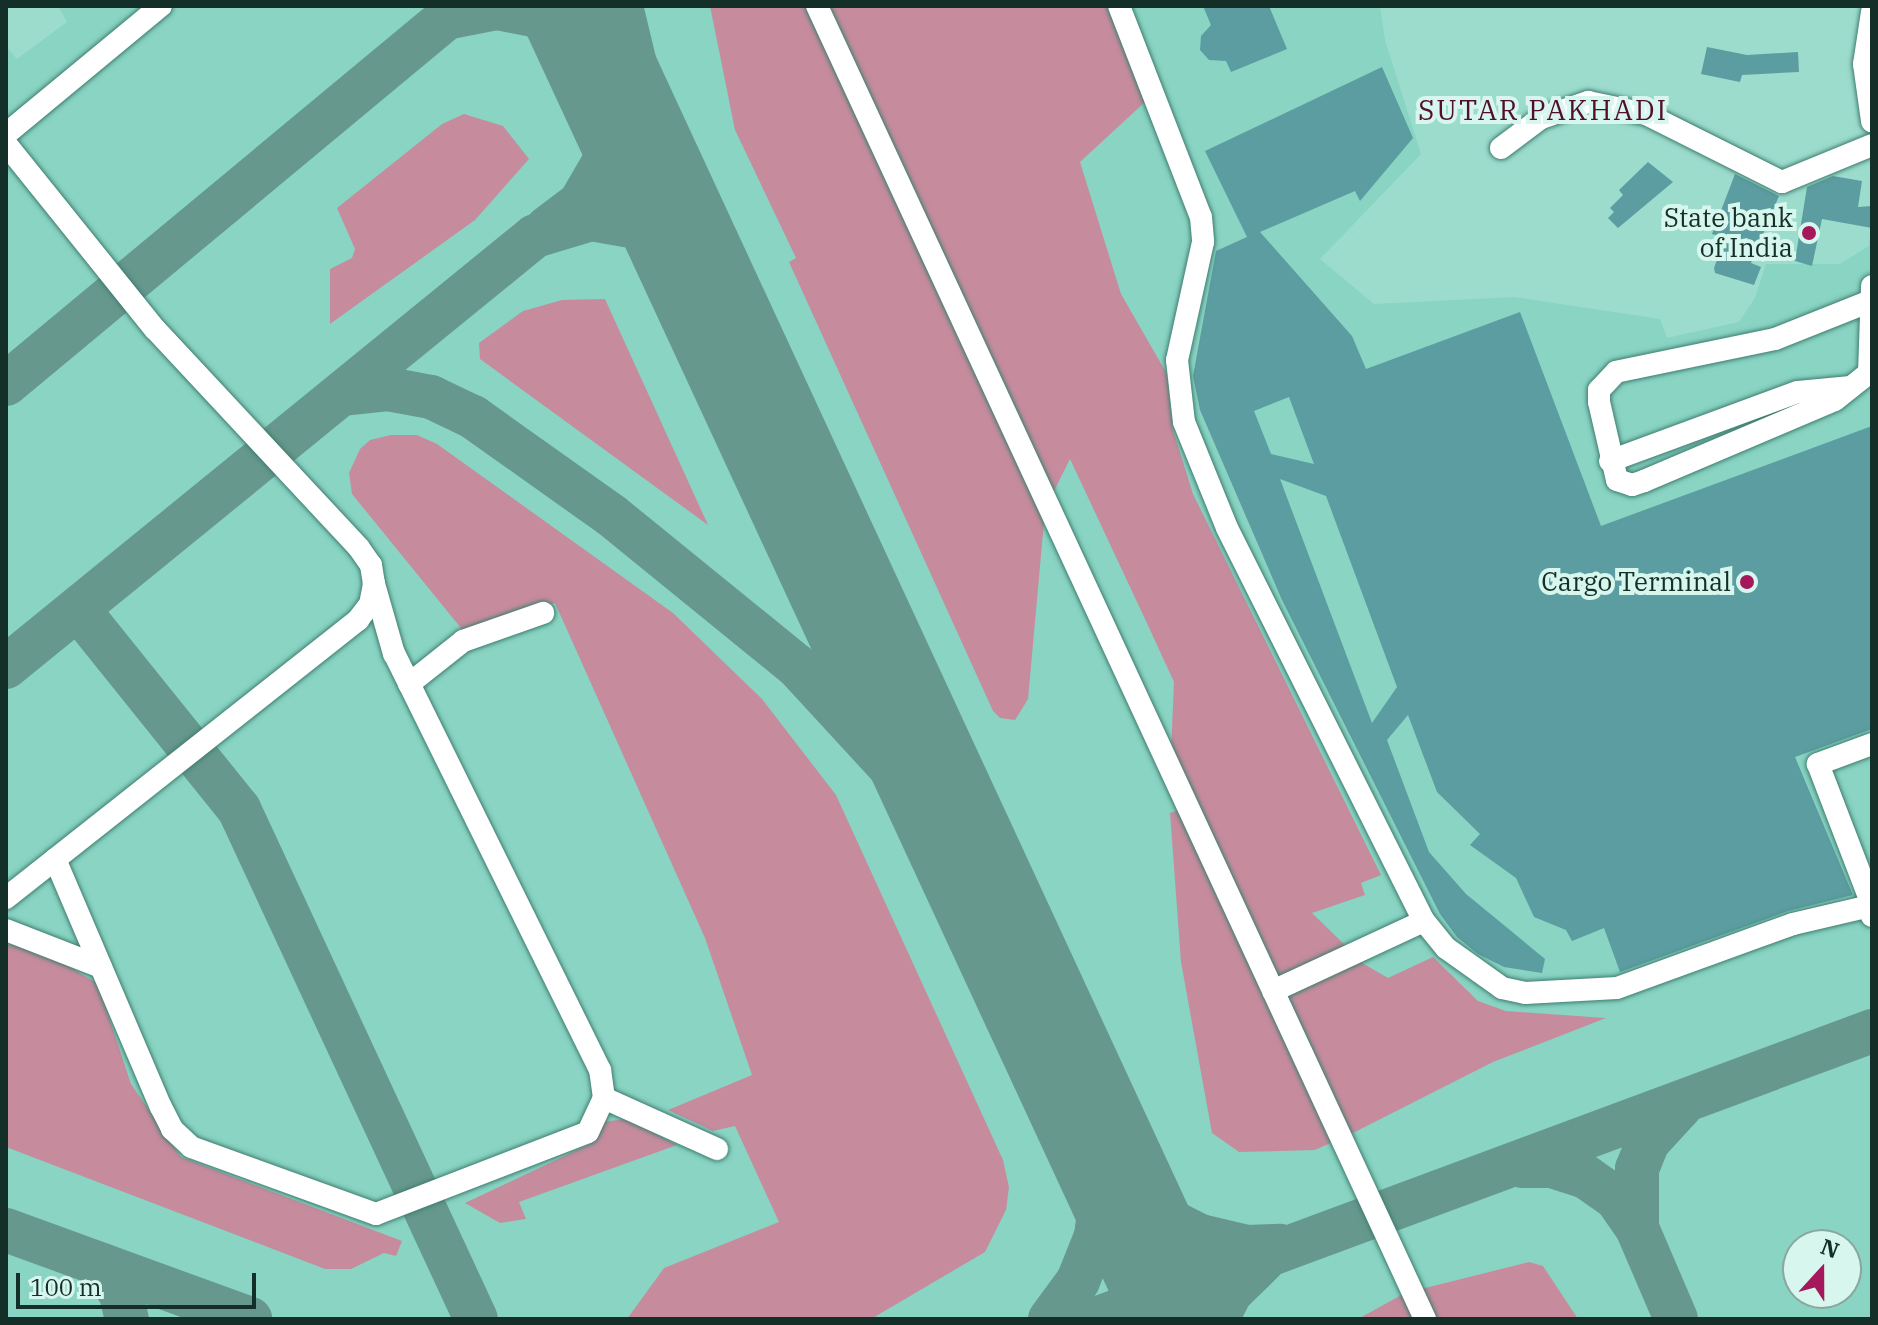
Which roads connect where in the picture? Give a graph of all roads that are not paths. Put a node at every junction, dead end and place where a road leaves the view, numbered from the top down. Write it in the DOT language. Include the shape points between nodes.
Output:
graph roads {
  1 [pos="161,6"];
  2 [pos="817,6"];
  3 [pos="1119,6"];
  4 [pos="1872,12"];
  5 [pos="1872,121"];
  6 [pos="6,134"];
  7 [pos="6,144"];
  8 [pos="1872,145"];
  9 [pos="1501,148"];
  10 [pos="1870,294"];
  11 [pos="1864,377"];
  12 [pos="374,584"];
  13 [pos="543,613"];
  14 [pos="409,684"];
  15 [pos="1872,744"];
  16 [pos="55,859"];
  17 [pos="6,898"];
  18 [pos="1871,909"];
  19 [pos="1424,921"];
  20 [pos="6,930"];
  21 [pos="101,967"];
  22 [pos="1273,991"];
  23 [pos="604,1098"];
  24 [pos="717,1149"];
  25 [pos="1425,1319"];
  1 -- 6 [label="street"];
  2 -- 22 [label="street"];
  3 -- 19 [label="street" via="1201,217 1203,242 1177,360 1184,422 1227,528"];
  4 -- 5 [label="street" via="1864,64"];
  7 -- 12 [label="street" via="155,329 359,548 371,565"];
  8 -- 9 [label="street" via="1782,182 1646,114 1588,102 1541,118"];
  10 -- 11 [label="street"];
  10 -- 11 [label="street" via="1775,339 1616,372 1599,390 1617,480 1632,485 1816,410"];
  12 -- 14 [label="street" via="394,654"];
  12 -- 16 [label="street" via="370,604 358,620"];
  13 -- 14 [label="street" via="463,641"];
  14 -- 23 [label="street" via="600,1070"];
  15 -- 18 [label="street" via="1818,764"];
  16 -- 17 [label="street"];
  16 -- 21 [label="street"];
  18 -- 19 [label="street" via="1765,933 1617,988 1525,993 1473,972"];
  19 -- 22 [label="street"];
  20 -- 21 [label="street"];
  21 -- 23 [label="street" via="166,1118 191,1147 376,1214 588,1132"];
  22 -- 25 [label="street"];
  23 -- 24 [label="street"];
}
